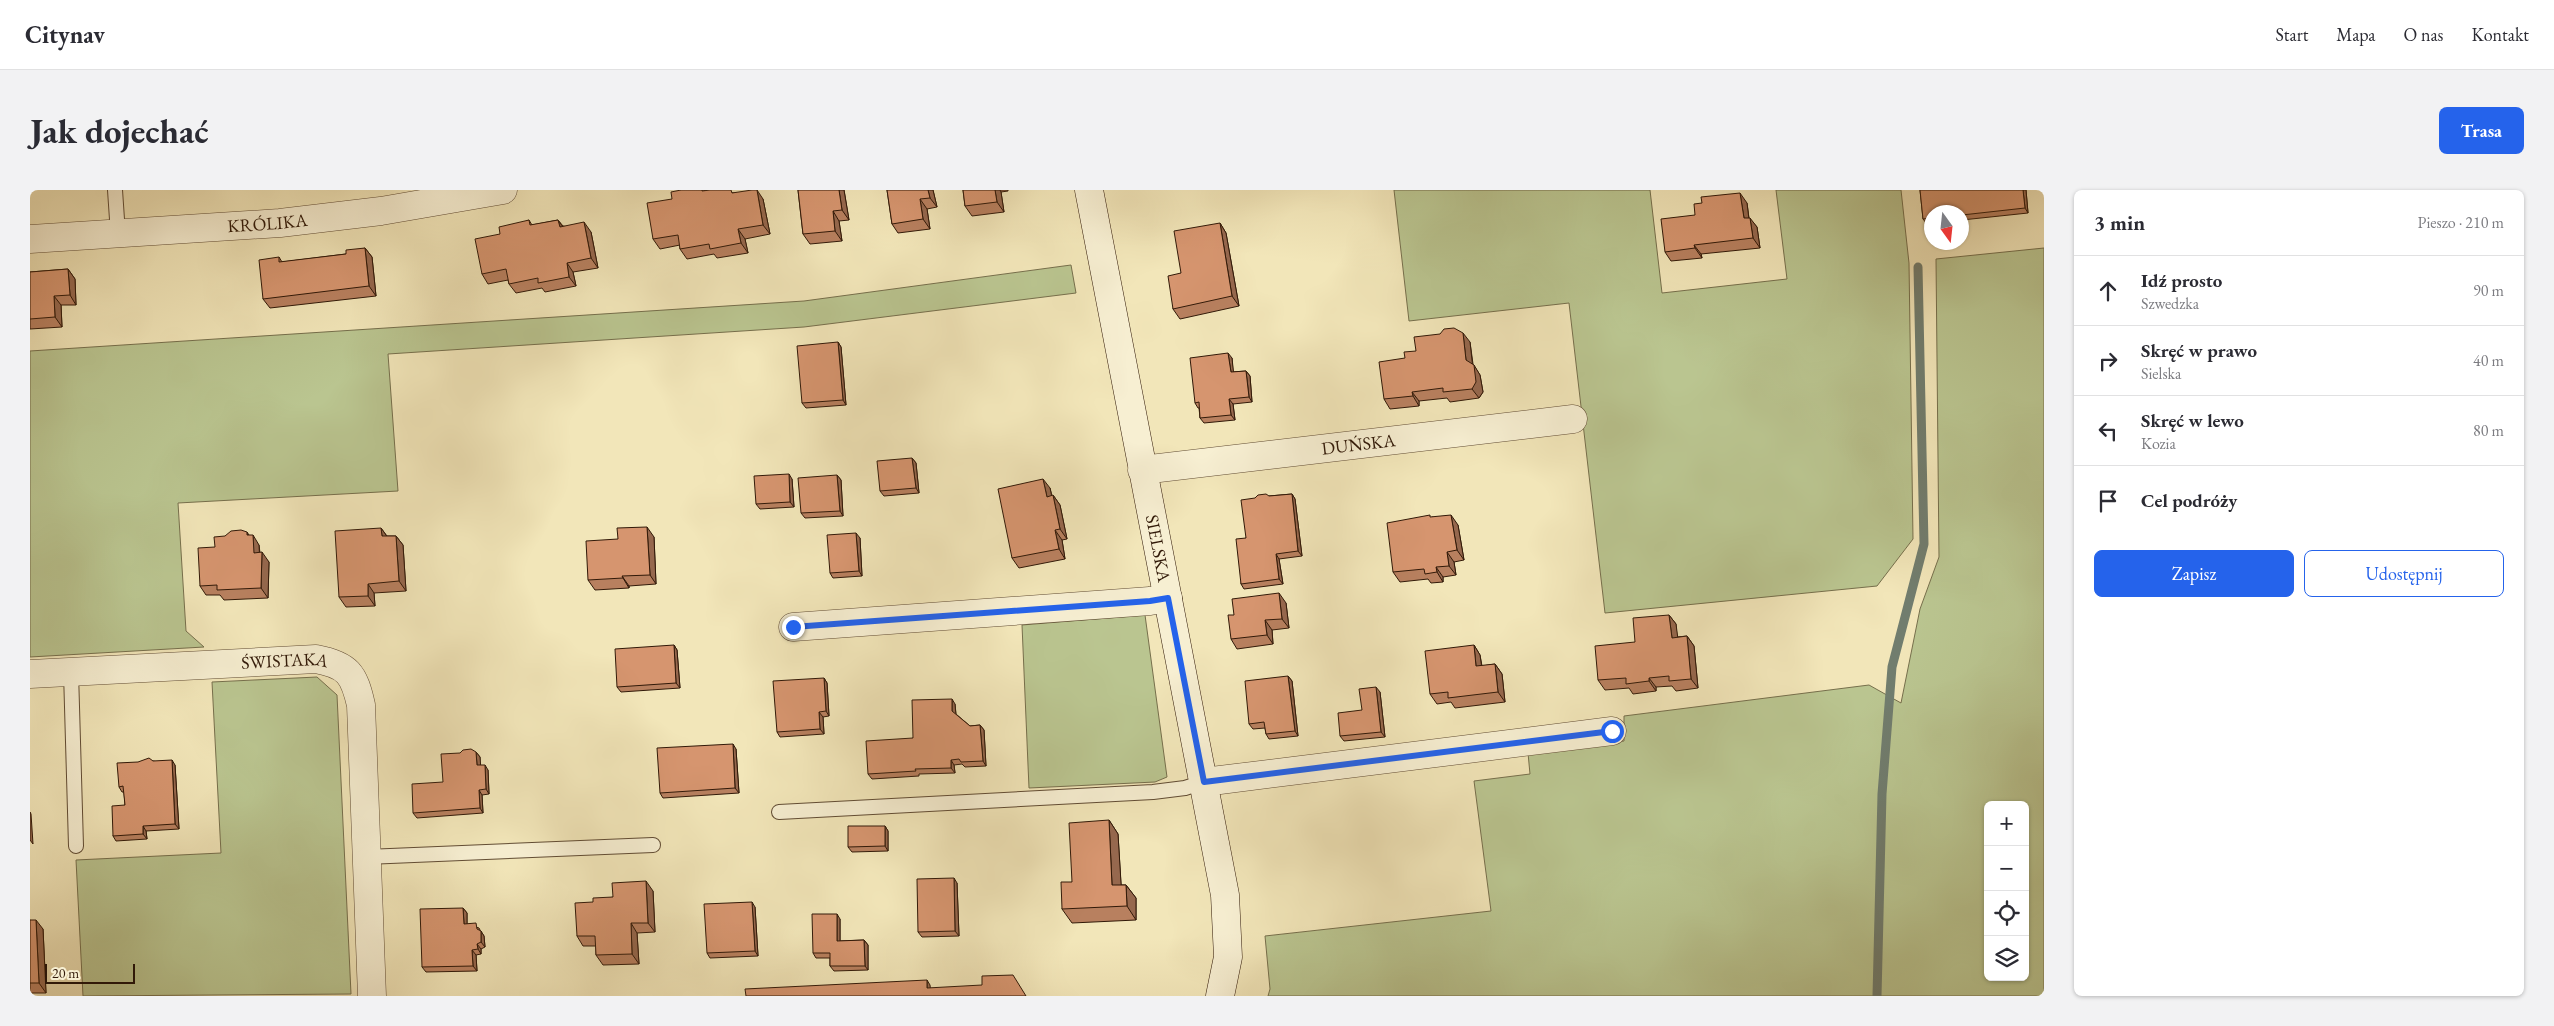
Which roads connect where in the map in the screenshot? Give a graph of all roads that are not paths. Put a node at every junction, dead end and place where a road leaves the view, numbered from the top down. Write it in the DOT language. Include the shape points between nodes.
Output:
graph roads {
  1 [pos="115,190"];
  2 [pos="503,190"];
  3 [pos="1089,190"];
  4 [pos="118,234"];
  5 [pos="30,239"];
  6 [pos="1572,419"];
  7 [pos="1142,470"];
  8 [pos="1168,598"];
  9 [pos="793,627"];
  10 [pos="71,672"];
  11 [pos="30,674"];
  12 [pos="1612,731"];
  13 [pos="1204,782"];
  14 [pos="779,812"];
  15 [pos="653,845"];
  16 [pos="76,846"];
  17 [pos="366,857"];
  18 [pos="372,996"];
  19 [pos="1220,996"];
  1 -- 4 [label="lane"];
  2 -- 4 [label="street, KRÓLIKA" via="381,211 296,221"];
  3 -- 7 [label="street, SIELSKA"];
  4 -- 5 [label="street, KRÓLIKA"];
  6 -- 7 [label="street, DUŃSKA"];
  7 -- 8 [label="street, SIELSKA"];
  8 -- 9 [label="street"];
  8 -- 13 [label="street, SIELSKA"];
  10 -- 11 [label="street, ŚWISTAKA"];
  10 -- 16 [label="lane"];
  10 -- 17 [label="street, ŚWISTAKA" via="316,659 336,663 350,672 361,705"];
  12 -- 13 [label="street"];
  13 -- 14 [label="lane" via="1153,792"];
  13 -- 19 [label="street, SIELSKA" via="1225,895 1228,929 1228,957"];
  15 -- 17 [label="lane"];
  17 -- 18 [label="street, ŚWISTAKA"];
}
